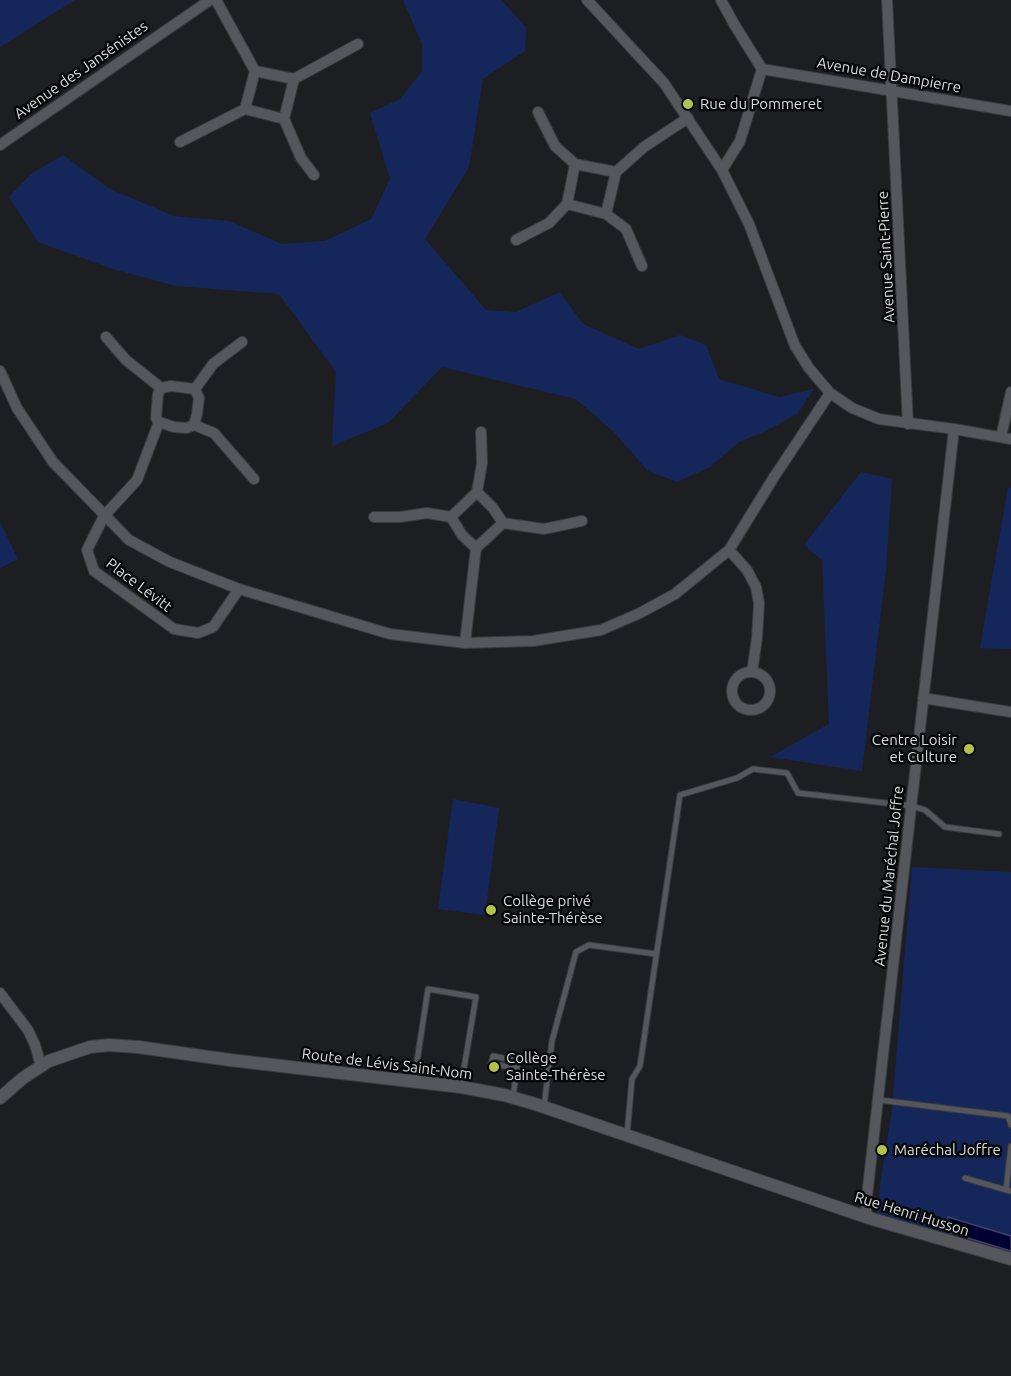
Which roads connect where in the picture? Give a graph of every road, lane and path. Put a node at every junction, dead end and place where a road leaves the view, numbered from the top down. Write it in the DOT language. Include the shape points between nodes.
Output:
graph roads {
  1 [pos="187,0"];
  2 [pos="210,0"];
  3 [pos="216,0"];
  4 [pos="587,0"];
  5 [pos="721,0"];
  6 [pos="887,0"];
  7 [pos="192,12"];
  8 [pos="358,44"];
  9 [pos="762,69"];
  10 [pos="255,71"];
  11 [pos="294,80"];
  12 [pos="892,90"];
  13 [pos="245,109"];
  14 [pos="1011,111"];
  15 [pos="538,112"];
  16 [pos="285,118"];
  17 [pos="688,118"];
  18 [pos="180,141"];
  19 [pos="0,144"];
  20 [pos="575,164"];
  21 [pos="722,170"];
  22 [pos="616,172"];
  23 [pos="314,176"];
  24 [pos="567,204"];
  25 [pos="606,214"];
  26 [pos="516,240"];
  27 [pos="642,266"];
  28 [pos="106,337"];
  29 [pos="242,342"];
  30 [pos="0,371"];
  31 [pos="161,388"];
  32 [pos="195,388"];
  33 [pos="1011,392"];
  34 [pos="830,393"];
  35 [pos="159,422"];
  36 [pos="908,424"];
  37 [pos="194,425"];
  38 [pos="954,429"];
  39 [pos="481,432"];
  40 [pos="1006,438"];
  41 [pos="254,479"];
  42 [pos="477,492"];
  43 [pos="104,516"];
  44 [pos="374,517"];
  45 [pos="451,517"];
  46 [pos="582,521"];
  47 [pos="503,523"];
  48 [pos="476,548"];
  49 [pos="729,550"];
  50 [pos="239,589"];
  51 [pos="465,643"];
  52 [pos="752,672"];
  53 [pos="923,698"];
  54 [pos="1011,711"];
  55 [pos="912,806"];
  56 [pos="999,834"];
  57 [pos="656,954"];
  58 [pos="0,993"];
  59 [pos="41,1066"];
  60 [pos="517,1068"];
  61 [pos="414,1081"];
  62 [pos="461,1087"];
  63 [pos="513,1097"];
  64 [pos="0,1098"];
  65 [pos="879,1100"];
  66 [pos="544,1107"];
  67 [pos="1011,1125"];
  68 [pos="627,1135"];
  69 [pos="1011,1146"];
  70 [pos="965,1178"];
  71 [pos="1009,1190"];
  72 [pos="806,1195"];
  73 [pos="869,1218"];
  74 [pos="1011,1259"];
  1 -- 7 [label="street"];
  2 -- 7 [label="street, Avenue des Jansénistes"];
  3 -- 10 [label="street"];
  4 -- 17 [label="street" via="664,83"];
  5 -- 9 [label="street"];
  6 -- 12 [label="street, Avenue Saint-Pierre"];
  7 -- 19 [label="street, Avenue des Jansénistes"];
  8 -- 11 [label="street"];
  9 -- 12 [label="street, Avenue de Dampierre"];
  9 -- 21 [label="street" via="741,141"];
  10 -- 11 [label="street"];
  10 -- 13 [label="street"];
  11 -- 16 [label="street"];
  12 -- 14 [label="street, Avenue de Dampierre"];
  12 -- 36 [label="street, Avenue Saint-Pierre"];
  13 -- 16 [label="street"];
  13 -- 18 [label="street"];
  15 -- 20 [label="street" via="555,146"];
  16 -- 23 [label="street" via="301,158"];
  17 -- 21 [label="street"];
  17 -- 22 [label="street" via="644,147"];
  20 -- 22 [label="street"];
  20 -- 24 [label="street"];
  21 -- 34 [label="street" via="749,224 795,346"];
  22 -- 25 [label="street"];
  24 -- 25 [label="street"];
  24 -- 26 [label="street" via="549,223"];
  25 -- 27 [label="street" via="626,229"];
  28 -- 31 [label="street" via="126,360"];
  29 -- 32 [label="street" via="213,364"];
  30 -- 43 [label="street" via="16,408 53,462"];
  31 -- 32 [label="street"];
  31 -- 35 [label="street" via="156,418"];
  32 -- 37 [label="street" via="199,398"];
  33 -- 40 [label="street"];
  34 -- 36 [label="street" via="866,414"];
  34 -- 49 [label="street"];
  35 -- 37 [label="street" via="174,427"];
  35 -- 43 [label="street, Place Lévitt" via="137,480"];
  36 -- 38 [label="street"];
  37 -- 41 [label="street" via="214,433"];
  38 -- 40 [label="street"];
  38 -- 53 [label="street, Avenue du Maréchal Joffre"];
  39 -- 42 [label="street" via="482,463"];
  42 -- 45 [label="street"];
  42 -- 47 [label="street"];
  43 -- 50 [label="street" via="129,540 170,562"];
  43 -- 50 [label="street, Place Lévitt" via="87,550 94,571 174,629 198,633 213,627"];
  44 -- 45 [label="street" via="427,513"];
  45 -- 48 [label="street"];
  46 -- 47 [label="street" via="544,529"];
  47 -- 48 [label="street"];
  48 -- 51 [label="street"];
  49 -- 51 [label="street" via="675,594 601,630 533,641"];
  49 -- 52 [label="street" via="756,587 758,638"];
  50 -- 51 [label="street" via="390,634"];
  53 -- 54 [label="street"];
  53 -- 55 [label="street, Avenue du Maréchal Joffre"];
  55 -- 56 [label="lane" via="925,810 945,827"];
  55 -- 57 [label="lane" via="798,793 787,773 753,769 737,778 680,795"];
  55 -- 65 [label="street, Avenue du Maréchal Joffre"];
  57 -- 66 [label="lane" via="589,945 576,952 552,1041"];
  57 -- 68 [label="lane" via="640,1066 632,1079"];
  58 -- 59 [label="street" via="28,1030"];
  59 -- 61 [label="street, Route de Lévis Saint-Nom" via="90,1047 116,1045"];
  59 -- 64 [label="street, Route de Lévis Saint-Nom"];
  60 -- 60 [label="lane" via="491,1064 493,1056 518,1061"];
  60 -- 63 [label="lane"];
  61 -- 62 [label="street, Route de Lévis Saint-Nom"];
  61 -- 62 [label="lane" via="428,988 476,997"];
  62 -- 63 [label="street, Route de Lévis Saint-Nom"];
  63 -- 66 [label="street, Route de Lévis Saint-Nom"];
  65 -- 67 [label="lane" via="1008,1116"];
  65 -- 73 [label="street, Avenue du Maréchal Joffre" via="867,1196"];
  66 -- 68 [label="street, Route de Lévis Saint-Nom"];
  68 -- 72 [label="street, Route de Lévis Saint-Nom"];
  69 -- 71 [label="lane"];
  70 -- 71 [label="lane"];
  72 -- 73 [label="street, Rue Henri Husson"];
  73 -- 74 [label="street, Rue Henri Husson"];
}
